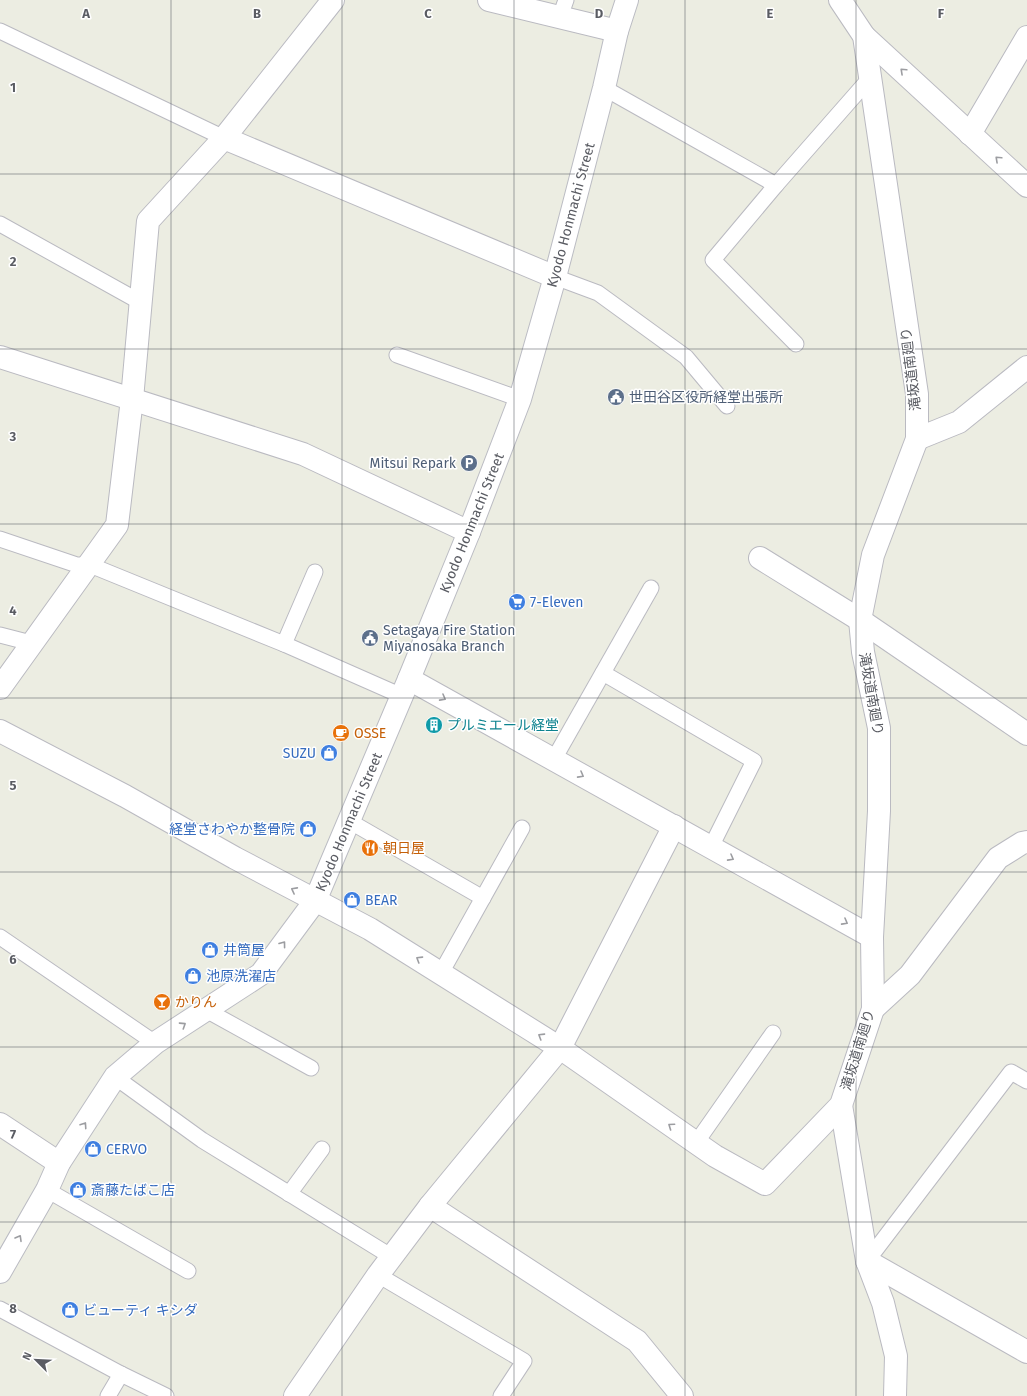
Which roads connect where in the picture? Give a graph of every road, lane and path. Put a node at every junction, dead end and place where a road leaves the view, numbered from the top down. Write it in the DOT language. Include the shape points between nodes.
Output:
graph roads {
  1 [pos="333,0"];
  2 [pos="489,0"];
  3 [pos="627,0"];
  4 [pos="840,0"];
  5 [pos="563,9"];
  6 [pos="617,31"];
  7 [pos="0,32"];
  8 [pos="864,36"];
  9 [pos="1027,37"];
  10 [pos="870,78"];
  11 [pos="604,88"];
  12 [pos="970,134"];
  13 [pos="224,138"];
  14 [pos="776,185"];
  15 [pos="1027,186"];
  16 [pos="0,224"];
  17 [pos="555,278"];
  18 [pos="142,303"];
  19 [pos="796,344"];
  20 [pos="397,355"];
  21 [pos="0,357"];
  22 [pos="1027,367"];
  23 [pos="132,399"];
  24 [pos="520,399"];
  25 [pos="727,406"];
  26 [pos="918,439"];
  27 [pos="469,532"];
  28 [pos="0,539"];
  29 [pos="760,558"];
  30 [pos="90,564"];
  31 [pos="315,572"];
  32 [pos="650,588"];
  33 [pos="860,620"];
  34 [pos="0,635"];
  35 [pos="31,643"];
  36 [pos="284,644"];
  37 [pos="603,673"];
  38 [pos="0,688"];
  39 [pos="405,688"];
  40 [pos="0,731"];
  41 [pos="1027,734"];
  42 [pos="554,759"];
  43 [pos="349,821"];
  44 [pos="674,826"];
  45 [pos="522,828"];
  46 [pos="1027,842"];
  47 [pos="711,847"];
  48 [pos="483,898"];
  49 [pos="315,901"];
  50 [pos="0,937"];
  51 [pos="872,937"];
  52 [pos="441,973"];
  53 [pos="873,1009"];
  54 [pos="206,1010"];
  55 [pos="773,1033"];
  56 [pos="155,1043"];
  57 [pos="560,1048"];
  58 [pos="311,1068"];
  59 [pos="115,1077"];
  60 [pos="1027,1081"];
  61 [pos="841,1105"];
  62 [pos="0,1124"];
  63 [pos="696,1143"];
  64 [pos="322,1150"];
  65 [pos="59,1163"];
  66 [pos="47,1190"];
  67 [pos="289,1194"];
  68 [pos="430,1206"];
  69 [pos="392,1257"];
  70 [pos="867,1261"];
  71 [pos="188,1271"];
  72 [pos="0,1272"];
  73 [pos="378,1276"];
  74 [pos="0,1309"];
  75 [pos="1026,1347"];
  76 [pos="122,1374"];
  77 [pos="108,1396"];
  78 [pos="166,1396"];
  79 [pos="295,1396"];
  80 [pos="501,1396"];
  81 [pos="682,1396"];
  82 [pos="895,1396"];
  1 -- 13 [label="street"];
  2 -- 5 [label="street"];
  3 -- 6 [label="street, Kyodo Honmachi Street"];
  4 -- 8 [label="street, 滝坂道南廻り"];
  5 -- 6 [label="street"];
  6 -- 11 [label="street, Kyodo Honmachi Street"];
  7 -- 13 [label="lane"];
  8 -- 10 [label="street, 滝坂道南廻り"];
  12 -- 8 [label="street, one-way"];
  9 -- 12 [label="street"];
  10 -- 14 [label="lane"];
  10 -- 26 [label="street, 滝坂道南廻り" via="916,394"];
  11 -- 14 [label="lane"];
  11 -- 17 [label="street, Kyodo Honmachi Street"];
  15 -- 12 [label="street, one-way"];
  13 -- 17 [label="street"];
  13 -- 18 [label="street" via="148,221"];
  14 -- 19 [label="lane" via="713,260"];
  16 -- 18 [label="lane"];
  17 -- 24 [label="street, Kyodo Honmachi Street"];
  17 -- 25 [label="lane" via="598,293 686,357"];
  18 -- 23 [label="street"];
  20 -- 24 [label="lane"];
  21 -- 23 [label="street"];
  22 -- 26 [label="street" via="959,422"];
  23 -- 27 [label="street" via="303,454"];
  23 -- 30 [label="street" via="117,525"];
  24 -- 27 [label="street, Kyodo Honmachi Street"];
  26 -- 33 [label="street, 滝坂道南廻り" via="873,554"];
  27 -- 39 [label="street, Kyodo Honmachi Street"];
  28 -- 30 [label="lane" via="77,565"];
  29 -- 33 [label="street"];
  30 -- 35 [label="street"];
  30 -- 36 [label="lane"];
  31 -- 36 [label="lane"];
  32 -- 37 [label="lane"];
  33 -- 41 [label="street"];
  33 -- 51 [label="street, 滝坂道南廻り" via="863,652 879,728"];
  34 -- 35 [label="lane"];
  35 -- 38 [label="street"];
  36 -- 39 [label="lane"];
  37 -- 42 [label="lane"];
  37 -- 47 [label="lane" via="754,761"];
  39 -- 42 [label="street, one-way"];
  39 -- 43 [label="street, Kyodo Honmachi Street"];
  49 -- 40 [label="street, one-way" via="125,796"];
  42 -- 44 [label="street, one-way"];
  43 -- 48 [label="lane"];
  43 -- 49 [label="street, Kyodo Honmachi Street"];
  44 -- 47 [label="street"];
  44 -- 57 [label="street"];
  45 -- 48 [label="lane"];
  46 -- 53 [label="street" via="998,858 910,975"];
  47 -- 51 [label="street, one-way"];
  48 -- 52 [label="lane"];
  52 -- 49 [label="street, one-way" via="370,929"];
  54 -- 49 [label="street, Kyodo Honmachi Street, one-way" via="261,974"];
  50 -- 56 [label="lane"];
  51 -- 53 [label="street, 滝坂道南廻り"];
  57 -- 52 [label="street, one-way"];
  53 -- 61 [label="street, 滝坂道南廻り"];
  56 -- 54 [label="street, Kyodo Honmachi Street, one-way"];
  54 -- 58 [label="lane"];
  55 -- 63 [label="lane"];
  56 -- 59 [label="street, Kyodo Honmachi Street"];
  63 -- 57 [label="street, one-way"];
  57 -- 68 [label="street"];
  65 -- 59 [label="street, Kyodo Honmachi Street, one-way"];
  59 -- 67 [label="lane" via="202,1140"];
  60 -- 70 [label="lane" via="1011,1072"];
  61 -- 63 [label="street" via="766,1184"];
  61 -- 70 [label="street, 滝坂道南廻り"];
  62 -- 65 [label="street"];
  64 -- 67 [label="lane"];
  65 -- 66 [label="street, Kyodo Honmachi Street"];
  66 -- 71 [label="lane"];
  72 -- 66 [label="street, Kyodo Honmachi Street, one-way"];
  67 -- 69 [label="lane"];
  68 -- 69 [label="street"];
  68 -- 81 [label="street" via="637,1341"];
  69 -- 73 [label="street"];
  70 -- 75 [label="street"];
  70 -- 82 [label="street, 滝坂道南廻り" via="883,1303 896,1356"];
  73 -- 79 [label="street"];
  73 -- 80 [label="lane" via="524,1361"];
  74 -- 76 [label="lane"];
  76 -- 77 [label="lane"];
  76 -- 78 [label="lane"];
}
